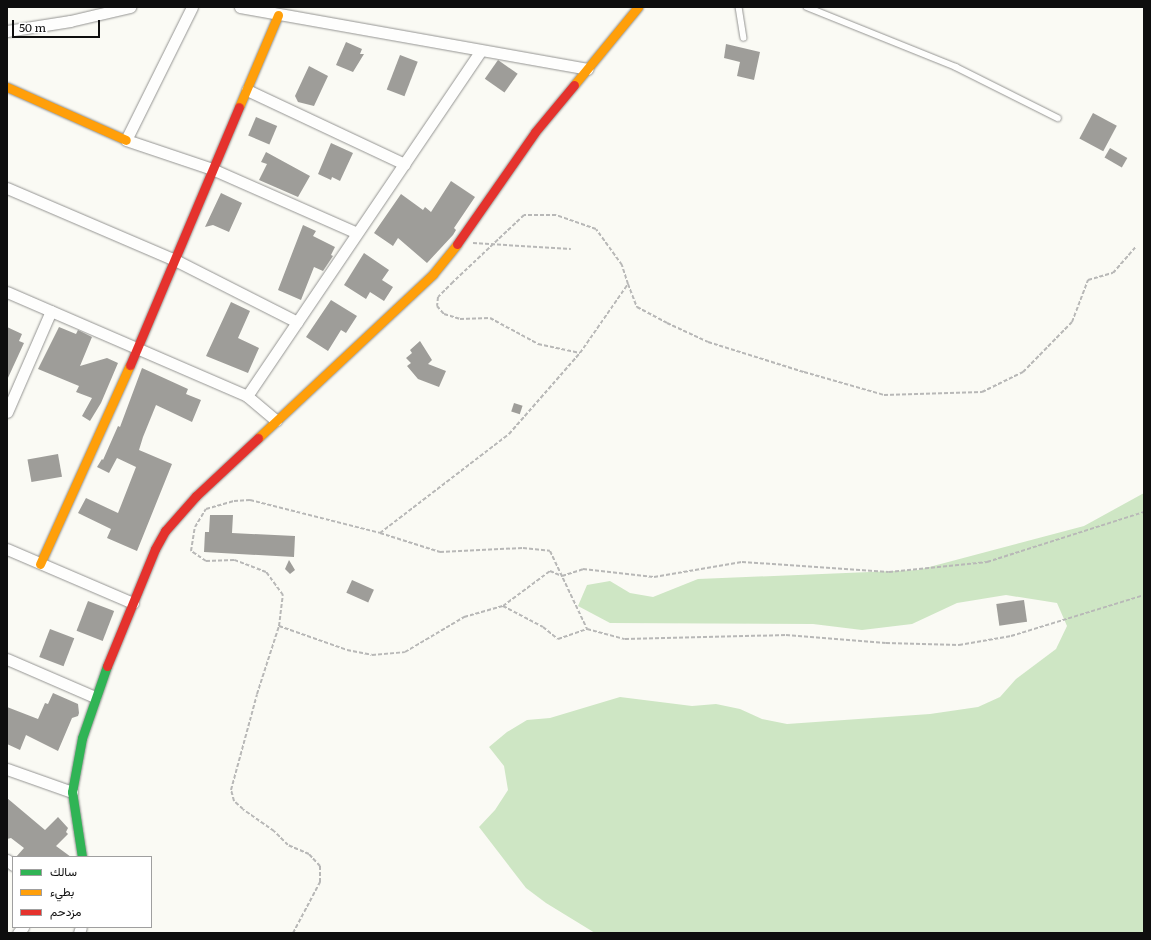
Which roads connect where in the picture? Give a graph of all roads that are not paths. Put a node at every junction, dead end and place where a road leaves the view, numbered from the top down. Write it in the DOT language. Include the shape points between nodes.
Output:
graph roads {
  1 [pos="130,7"];
  2 [pos="192,7"];
  3 [pos="240,7"];
  4 [pos="638,7"];
  5 [pos="739,7"];
  6 [pos="808,7"];
  7 [pos="278,15"];
  8 [pos="7,31"];
  9 [pos="744,38"];
  10 [pos="481,51"];
  11 [pos="588,69"];
  12 [pos="7,87"];
  13 [pos="247,90"];
  14 [pos="1058,118"];
  15 [pos="126,140"];
  16 [pos="404,164"];
  17 [pos="212,169"];
  18 [pos="7,188"];
  19 [pos="356,233"];
  20 [pos="174,260"];
  21 [pos="7,292"];
  22 [pos="51,310"];
  23 [pos="297,322"];
  24 [pos="137,348"];
  25 [pos="247,396"];
  26 [pos="7,412"];
  27 [pos="276,420"];
  28 [pos="7,549"];
  29 [pos="40,564"];
  30 [pos="133,604"];
  31 [pos="7,659"];
  32 [pos="95,697"];
  33 [pos="7,769"];
  34 [pos="72,792"];
  35 [pos="82,856"];
  1 -- 8 [label="street" via="70,21"];
  2 -- 15 [label="street"];
  3 -- 7 [label="street"];
  4 -- 11 [label="street"];
  5 -- 9 [label="lane"];
  6 -- 14 [label="lane" via="956,67"];
  7 -- 10 [label="street"];
  7 -- 13 [label="street"];
  10 -- 11 [label="street"];
  10 -- 16 [label="street"];
  11 -- 27 [label="street" via="535,132 458,243 422,286"];
  12 -- 15 [label="street"];
  13 -- 16 [label="street"];
  13 -- 17 [label="street"];
  15 -- 17 [label="street"];
  16 -- 19 [label="street"];
  17 -- 19 [label="street"];
  17 -- 20 [label="street"];
  18 -- 20 [label="street"];
  19 -- 23 [label="street"];
  20 -- 23 [label="street"];
  20 -- 24 [label="street"];
  21 -- 22 [label="street"];
  22 -- 24 [label="street"];
  22 -- 26 [label="street"];
  23 -- 25 [label="street"];
  24 -- 25 [label="street"];
  24 -- 29 [label="street"];
  25 -- 27 [label="street"];
  27 -- 30 [label="street" via="172,522 155,549"];
  28 -- 29 [label="street"];
  29 -- 30 [label="street"];
  30 -- 32 [label="street"];
  31 -- 32 [label="street"];
  32 -- 34 [label="street" via="82,738"];
  33 -- 34 [label="street"];
  34 -- 35 [label="street"];
}
